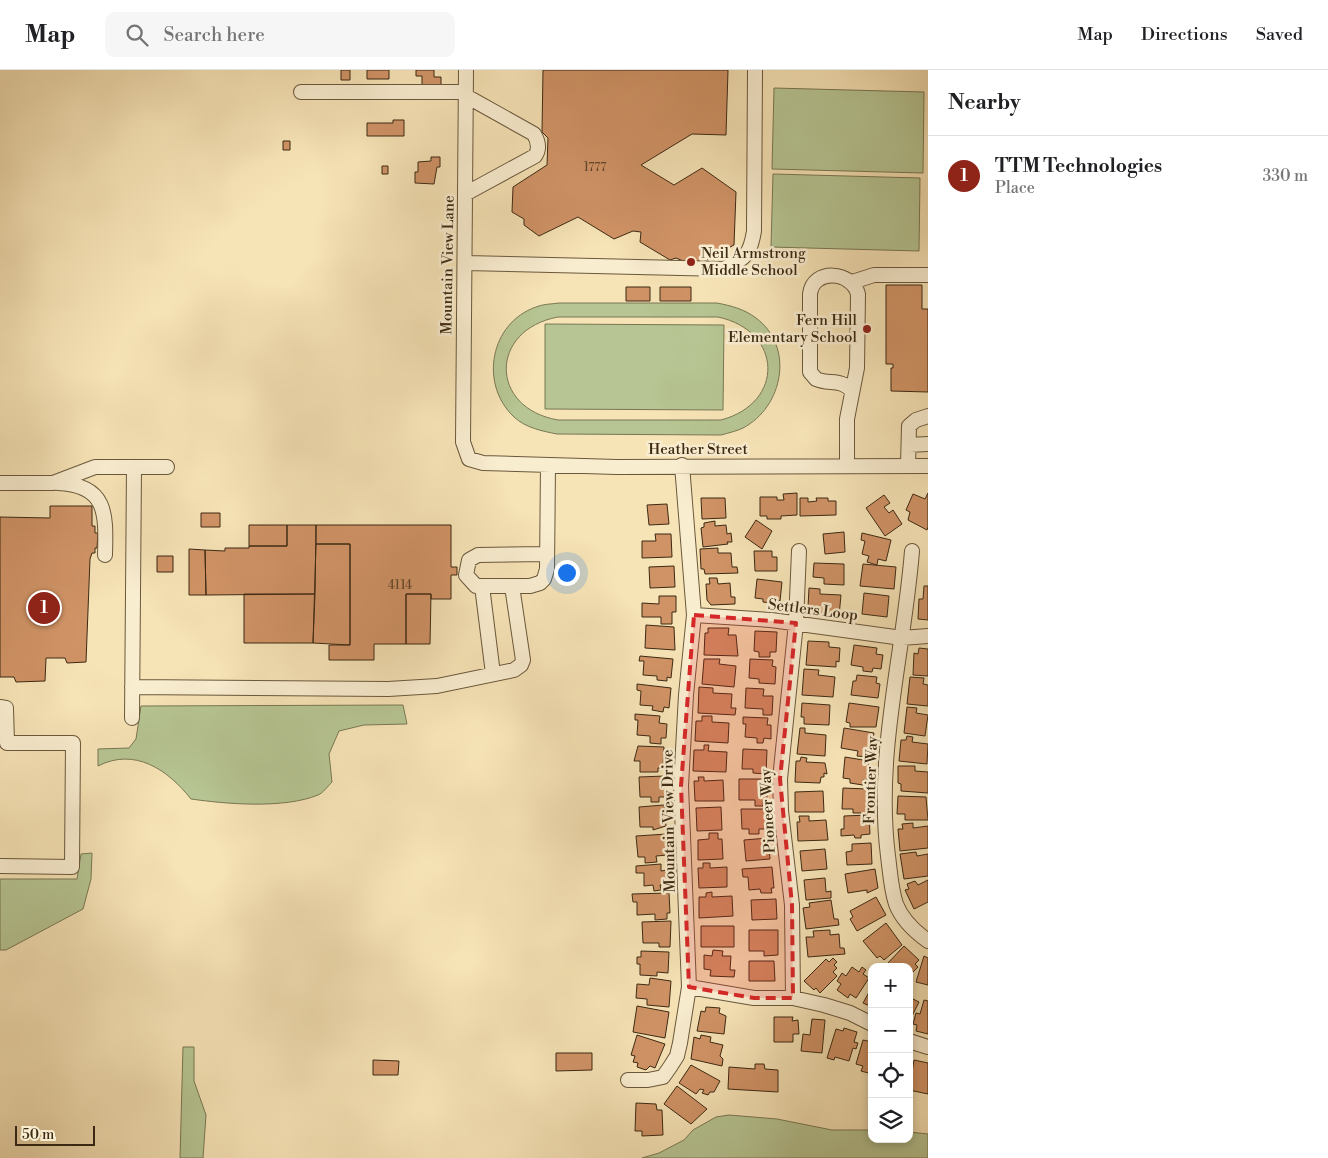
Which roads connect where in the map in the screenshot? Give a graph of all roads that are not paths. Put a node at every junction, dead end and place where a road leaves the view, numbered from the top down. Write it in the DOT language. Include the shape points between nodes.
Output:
graph roads {
  1 [pos="466,70"];
  2 [pos="755,70"];
  3 [pos="302,92"];
  4 [pos="466,94"];
  5 [pos="465,194"];
  6 [pos="465,263"];
  7 [pos="928,275"];
  8 [pos="852,282"];
  9 [pos="852,391"];
  10 [pos="928,416"];
  11 [pos="909,444"];
  12 [pos="928,444"];
  13 [pos="469,459"];
  14 [pos="548,465"];
  15 [pos="682,465"];
  16 [pos="847,466"];
  17 [pos="908,466"];
  18 [pos="928,466"];
  19 [pos="134,467"];
  20 [pos="167,467"];
  21 [pos="0,483"];
  22 [pos="52,483"];
  23 [pos="799,551"];
  24 [pos="912,551"];
  25 [pos="547,554"];
  26 [pos="105,555"];
  27 [pos="482,586"];
  28 [pos="512,586"];
  29 [pos="694,615"];
  30 [pos="796,623"];
  31 [pos="928,636"];
  32 [pos="902,638"];
  33 [pos="493,674"];
  34 [pos="132,687"];
  35 [pos="3,708"];
  36 [pos="132,718"];
  37 [pos="0,866"];
  38 [pos="928,941"];
  39 [pos="690,987"];
  40 [pos="793,998"];
  41 [pos="868,1022"];
  42 [pos="913,1042"];
  43 [pos="928,1047"];
  44 [pos="628,1080"];
  1 -- 4 [label="street, Mountain View Lane"];
  2 -- 6 [label="street" via="754,231 749,253 744,259 724,269"];
  3 -- 4 [label="street"];
  4 -- 5 [label="street, Mountain View Lane"];
  4 -- 5 [label="street" via="534,134 538,147 535,156"];
  5 -- 6 [label="street, Mountain View Lane"];
  6 -- 13 [label="street, Mountain View Lane" via="463,442"];
  7 -- 8 [label="street" via="874,276"];
  8 -- 9 [label="street" via="858,294 858,322 857,368"];
  8 -- 9 [label="street" via="845,277 826,276 812,284 809,367 816,379 840,382"];
  9 -- 16 [label="street" via="847,419"];
  10 -- 11 [label="street" via="909,426"];
  11 -- 12 [label="street"];
  11 -- 17 [label="street"];
  13 -- 14 [label="street, Heather Street" via="483,464"];
  14 -- 15 [label="street, Heather Street"];
  14 -- 25 [label="street"];
  15 -- 16 [label="street, Heather Street"];
  15 -- 29 [label="street, Mountain View Drive"];
  16 -- 17 [label="street, Heather Street"];
  17 -- 18 [label="street, Heather Street"];
  19 -- 20 [label="street"];
  19 -- 22 [label="street" via="95,467"];
  19 -- 34 [label="street"];
  21 -- 22 [label="street"];
  22 -- 26 [label="street" via="74,484 97,496 106,524"];
  23 -- 30 [label="street, Pioneer Way"];
  24 -- 32 [label="street, Frontier Way"];
  25 -- 27 [label="street" via="483,554 473,557 467,565 466,575 472,583"];
  25 -- 28 [label="street" via="546,574 540,583"];
  27 -- 28 [label="street"];
  27 -- 33 [label="street"];
  28 -- 33 [label="street" via="523,660 514,670"];
  29 -- 30 [label="street, Settlers Loop"];
  29 -- 39 [label="street, Mountain View Drive" via="681,786"];
  30 -- 32 [label="street, Settlers Loop"];
  30 -- 40 [label="street, Pioneer Way" via="780,779 792,905"];
  31 -- 32 [label="street, Settlers Loop"];
  32 -- 38 [label="street, Frontier Way" via="886,745 884,818 896,904 915,932"];
  33 -- 34 [label="street" via="437,686 388,689"];
  34 -- 36 [label="street"];
  35 -- 37 [label="street" via="7,743 73,743 72,866"];
  39 -- 40 [label="street" via="754,998"];
  39 -- 44 [label="street, Mountain View Drive" via="677,1056 670,1068 663,1076"];
  40 -- 41 [label="street" via="841,1010"];
  42 -- 43 [label="street"];
}
